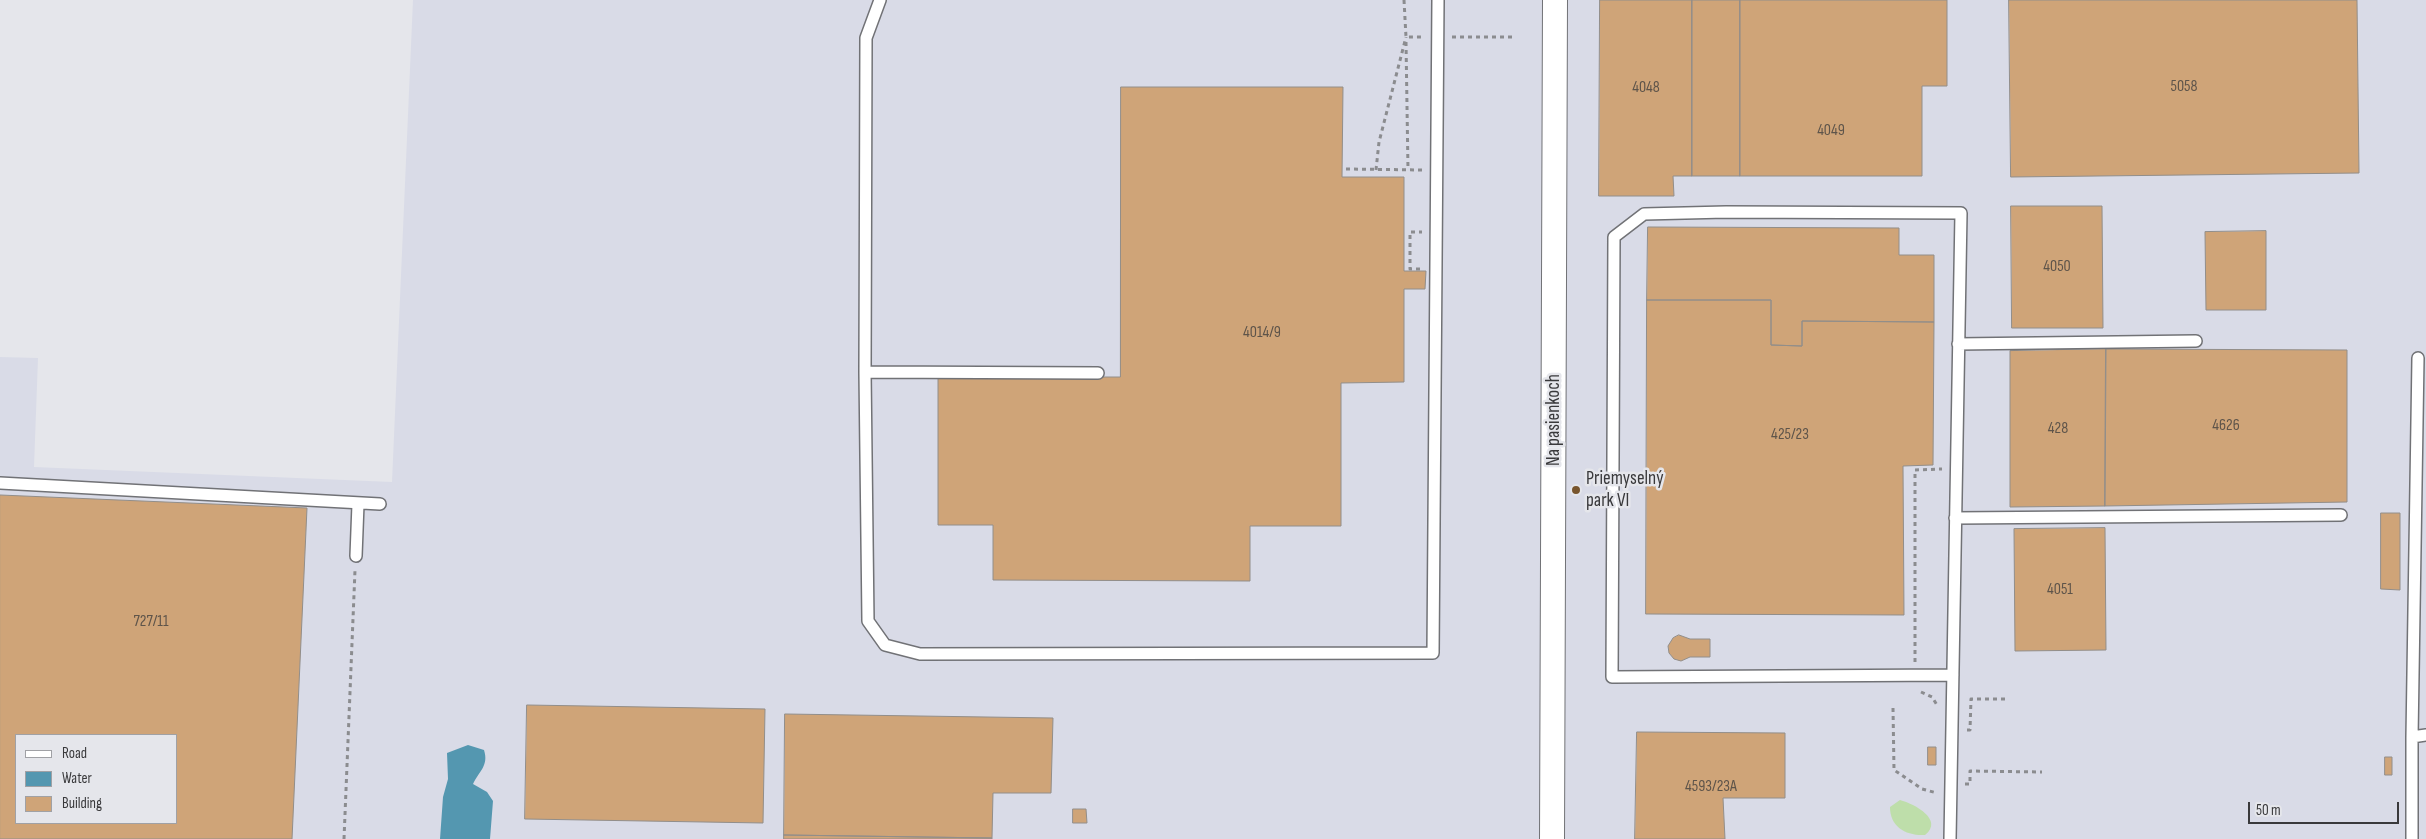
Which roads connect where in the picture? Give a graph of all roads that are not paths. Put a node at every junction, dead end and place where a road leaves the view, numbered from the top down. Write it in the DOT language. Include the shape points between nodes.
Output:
graph roads {
  1 [pos="880,0"];
  2 [pos="1438,0"];
  3 [pos="1555,0"];
  4 [pos="2196,341"];
  5 [pos="1958,344"];
  6 [pos="2418,358"];
  7 [pos="865,372"];
  8 [pos="1098,373"];
  9 [pos="0,484"];
  10 [pos="358,504"];
  11 [pos="380,504"];
  12 [pos="2342,515"];
  13 [pos="1955,518"];
  14 [pos="356,556"];
  15 [pos="1953,675"];
  16 [pos="2426,735"];
  17 [pos="2412,737"];
  18 [pos="1552,839"];
  19 [pos="1950,839"];
  20 [pos="2412,839"];
  1 -- 7 [label="lane" via="866,38"];
  2 -- 7 [label="lane" via="1433,653 920,654 885,645 868,621"];
  3 -- 18 [label="street, Na pasienkoch"];
  4 -- 5 [label="lane"];
  5 -- 13 [label="lane"];
  5 -- 15 [label="lane" via="1961,213 1644,214 1614,237 1612,677"];
  6 -- 17 [label="lane"];
  7 -- 8 [label="lane"];
  9 -- 10 [label="lane"];
  10 -- 11 [label="lane"];
  10 -- 14 [label="lane"];
  12 -- 13 [label="lane"];
  13 -- 15 [label="lane"];
  15 -- 19 [label="lane"];
  16 -- 17 [label="lane"];
  17 -- 20 [label="lane"];
}
